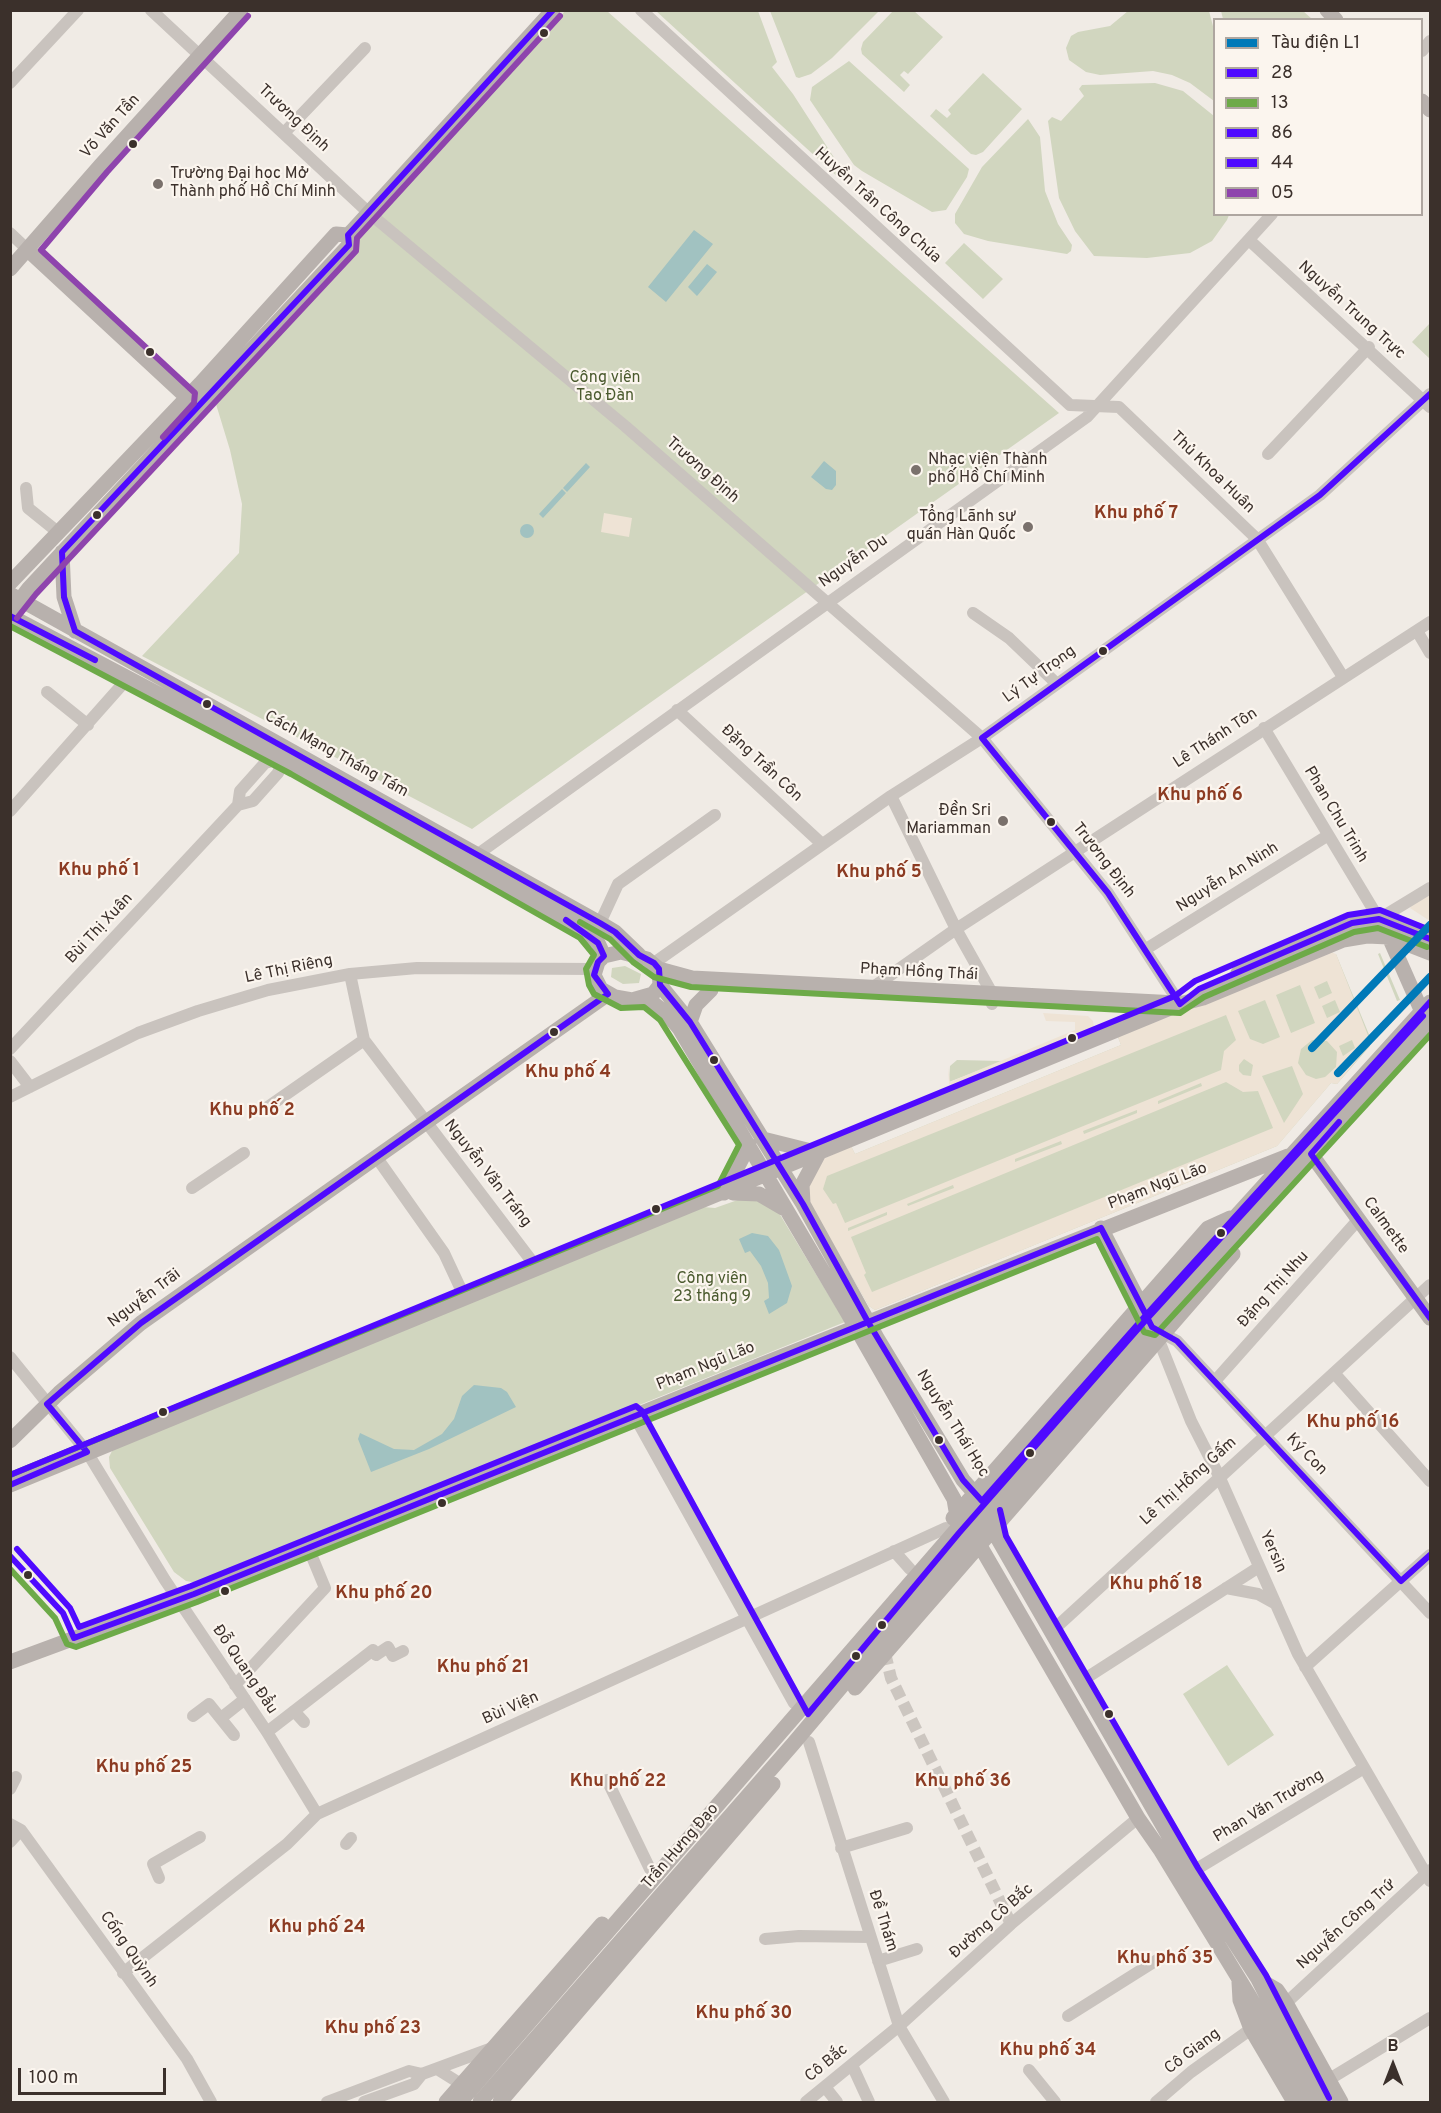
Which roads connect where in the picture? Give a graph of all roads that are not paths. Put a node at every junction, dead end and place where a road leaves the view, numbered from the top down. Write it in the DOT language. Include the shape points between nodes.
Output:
graph roads {
  1 [pos="78,10"];
  2 [pos="151,10"];
  3 [pos="241,10"];
  4 [pos="553,10"];
  5 [pos="641,10"];
  6 [pos="364,48"];
  7 [pos="200,56"];
  8 [pos="10,83"];
  9 [pos="284,133"];
  10 [pos="369,213"];
  11 [pos="1270,216"];
  12 [pos="10,233"];
  13 [pos="348,235"];
  14 [pos="1249,240"];
  15 [pos="29,251"];
  16 [pos="10,269"];
  17 [pos="1369,347"];
  18 [pos="187,398"];
  19 [pos="1428,401"];
  20 [pos="1099,404"];
  21 [pos="198,409"];
  22 [pos="1268,454"];
  23 [pos="26,488"];
  24 [pos="59,534"];
  25 [pos="1257,539"];
  26 [pos="62,552"];
  27 [pos="10,583"];
  28 [pos="16,598"];
  29 [pos="827,601"];
  30 [pos="973,613"];
  31 [pos="10,614"];
  32 [pos="1431,622"];
  33 [pos="30,626"];
  34 [pos="10,631"];
  35 [pos="75,631"];
  36 [pos="1417,631"];
  37 [pos="1431,653"];
  38 [pos="128,678"];
  39 [pos="1342,678"];
  40 [pos="1057,684"];
  41 [pos="47,692"];
  42 [pos="677,710"];
  43 [pos="88,725"];
  44 [pos="1264,728"];
  45 [pos="982,738"];
  46 [pos="284,754"];
  47 [pos="891,796"];
  48 [pos="10,811"];
  49 [pos="715,815"];
  50 [pos="1327,836"];
  51 [pos="822,843"];
  52 [pos="1075,851"];
  53 [pos="477,854"];
  54 [pos="1431,888"];
  55 [pos="1379,919"];
  56 [pos="600,923"];
  57 [pos="956,928"];
  58 [pos="1389,937"];
  59 [pos="1431,939"];
  60 [pos="1146,949"];
  61 [pos="1431,953"];
  62 [pos="639,955"];
  63 [pos="599,962"];
  64 [pos="350,974"];
  65 [pos="658,974"];
  66 [pos="872,988"];
  67 [pos="711,990"];
  68 [pos="608,994"];
  69 [pos="647,998"];
  70 [pos="992,999"];
  71 [pos="1180,1004"];
  72 [pos="1160,1012"];
  73 [pos="1424,1014"];
  74 [pos="690,1022"];
  75 [pos="364,1040"];
  76 [pos="10,1049"];
  77 [pos="10,1060"];
  78 [pos="30,1087"];
  79 [pos="10,1097"];
  80 [pos="265,1109"];
  81 [pos="427,1123"];
  82 [pos="756,1142"];
  83 [pos="244,1153"];
  84 [pos="819,1153"];
  85 [pos="1291,1154"];
  86 [pos="1311,1154"];
  87 [pos="377,1158"];
  88 [pos="782,1169"];
  89 [pos="1248,1171"];
  90 [pos="766,1175"];
  91 [pos="192,1188"];
  92 [pos="1259,1190"];
  93 [pos="724,1192"];
  94 [pos="803,1204"];
  95 [pos="786,1210"];
  96 [pos="1358,1220"];
  97 [pos="1101,1228"];
  98 [pos="537,1268"];
  99 [pos="1431,1286"];
  100 [pos="465,1298"];
  101 [pos="1416,1299"];
  102 [pos="1431,1318"];
  103 [pos="1152,1323"];
  104 [pos="862,1324"];
  105 [pos="10,1357"];
  106 [pos="1107,1368"];
  107 [pos="1335,1374"];
  108 [pos="1215,1381"];
  109 [pos="47,1404"];
  110 [pos="634,1415"];
  111 [pos="1052,1432"];
  112 [pos="1265,1436"];
  113 [pos="10,1441"];
  114 [pos="87,1452"];
  115 [pos="1020,1468"];
  116 [pos="1219,1476"];
  117 [pos="987,1479"];
  118 [pos="963,1480"];
  119 [pos="1431,1480"];
  120 [pos="10,1485"];
  121 [pos="986,1507"];
  122 [pos="968,1527"];
  123 [pos="946,1528"];
  124 [pos="308,1547"];
  125 [pos="894,1551"];
  126 [pos="1431,1555"];
  127 [pos="1259,1567"];
  128 [pos="914,1572"];
  129 [pos="1401,1581"];
  130 [pos="1226,1588"];
  131 [pos="178,1600"];
  132 [pos="1276,1604"];
  133 [pos="1431,1613"];
  134 [pos="749,1620"];
  135 [pos="1051,1632"];
  136 [pos="403,1651"];
  137 [pos="10,1662"];
  138 [pos="1305,1667"];
  139 [pos="1080,1682"];
  140 [pos="235,1685"];
  141 [pos="1065,1689"];
  142 [pos="245,1699"];
  143 [pos="796,1708"];
  144 [pos="294,1711"];
  145 [pos="193,1716"];
  146 [pos="221,1718"];
  147 [pos="304,1722"];
  148 [pos="267,1731"];
  149 [pos="234,1735"];
  150 [pos="807,1736"];
  151 [pos="1364,1768"];
  152 [pos="16,1777"];
  153 [pos="607,1780"];
  154 [pos="10,1789"];
  155 [pos="317,1814"];
  156 [pos="1138,1818"];
  157 [pos="16,1827"];
  158 [pos="907,1828"];
  159 [pos="200,1837"];
  160 [pos="10,1842"];
  161 [pos="841,1848"];
  162 [pos="653,1872"];
  163 [pos="1190,1873"];
  164 [pos="1429,1875"];
  165 [pos="159,1878"];
  166 [pos="672,1893"];
  167 [pos="870,1937"];
  168 [pos="765,1939"];
  169 [pos="916,1949"];
  170 [pos="1157,1959"];
  171 [pos="878,1961"];
  172 [pos="123,1974"];
  173 [pos="560,1979"];
  174 [pos="1239,1982"];
  175 [pos="1257,1989"];
  176 [pos="588,1990"];
  177 [pos="1286,2003"];
  178 [pos="1068,2016"];
  179 [pos="1431,2018"];
  180 [pos="899,2026"];
  181 [pos="1251,2029"];
  182 [pos="553,2040"];
  183 [pos="534,2043"];
  184 [pos="510,2045"];
  185 [pos="494,2047"];
  186 [pos="868,2052"];
  187 [pos="852,2065"];
  188 [pos="437,2069"];
  189 [pos="1029,2070"];
  190 [pos="422,2074"];
  191 [pos="1328,2080"];
  192 [pos="825,2087"];
  193 [pos="476,2096"];
  194 [pos="211,2103"];
  195 [pos="327,2103"];
  196 [pos="364,2103"];
  197 [pos="446,2103"];
  198 [pos="460,2103"];
  199 [pos="500,2103"];
  200 [pos="806,2103"];
  201 [pos="837,2103"];
  202 [pos="869,2103"];
  203 [pos="944,2103"];
  204 [pos="1055,2103"];
  205 [pos="1156,2103"];
  206 [pos="1294,2103"];
  207 [pos="1310,2103"];
  208 [pos="1322,2103"];
  209 [pos="1341,2103"];
  1 -- 8 [label="street"];
  2 -- 7 [label="street, Trương Định"];
  3 -- 7 [label="main road, Võ Văn Tần"];
  4 -- 10 [label="main road"];
  5 -- 20 [label="street, Huyền Trân Công Chúa" via="1070,405"];
  6 -- 9 [label="street"];
  7 -- 9 [label="street, Trương Định"];
  7 -- 15 [label="main road, Võ Văn Tần"];
  9 -- 10 [label="street, Trương Định"];
  10 -- 13 [label="main road"];
  10 -- 29 [label="street, Trương Định"];
  11 -- 14 [label="street, Nguyễn Du"];
  12 -- 15 [label="street"];
  13 -- 18 [label="main road" via="336,234"];
  13 -- 21 [label="main road" via="349,244"];
  14 -- 17 [label="street, Nguyễn Trung Trực"];
  14 -- 20 [label="street, Nguyễn Du"];
  15 -- 16 [label="main road, Võ Văn Tần"];
  15 -- 18 [label="main road"];
  17 -- 19 [label="street, Nguyễn Trung Trực"];
  17 -- 22 [label="street"];
  18 -- 21 [label="main road"];
  18 -- 24 [label="main road"];
  19 -- 25 [label="street, Lý Tự Trọng" via="1320,495"];
  20 -- 25 [label="street, Thủ Khoa Huân" via="1119,407"];
  20 -- 29 [label="street, Nguyễn Du" via="1087,417"];
  21 -- 26 [label="main road"];
  23 -- 24 [label="street" via="28,508"];
  24 -- 27 [label="main road"];
  25 -- 39 [label="street, Thủ Khoa Huân"];
  25 -- 40 [label="street, Lý Tự Trọng"];
  26 -- 28 [label="main road"];
  26 -- 35 [label="main road" via="64,597"];
  28 -- 31 [label="main road"];
  28 -- 35 [label="main road, Cách Mạng Tháng Tám"];
  29 -- 42 [label="street, Nguyễn Du"];
  29 -- 45 [label="street, Trương Định"];
  30 -- 40 [label="street" via="1009,638"];
  31 -- 33 [label="main road, Cách Mạng Tháng Tám"];
  32 -- 36 [label="street, Lê Thánh Tôn"];
  33 -- 34 [label="main road"];
  33 -- 38 [label="main road, Cách Mạng Tháng Tám"];
  35 -- 46 [label="main road, Cách Mạng Tháng Tám"];
  36 -- 37 [label="street"];
  36 -- 39 [label="street, Lê Thánh Tôn"];
  38 -- 43 [label="street"];
  38 -- 46 [label="main road, Cách Mạng Tháng Tám"];
  39 -- 44 [label="street, Lê Thánh Tôn"];
  40 -- 45 [label="street, Lý Tự Trọng"];
  41 -- 43 [label="street"];
  42 -- 51 [label="street, Đặng Trần Côn"];
  42 -- 53 [label="street, Nguyễn Du"];
  43 -- 48 [label="street"];
  44 -- 50 [label="street, Phan Chu Trinh"];
  44 -- 52 [label="street, Lê Thánh Tôn"];
  45 -- 47 [label="street, Lý Tự Trọng"];
  45 -- 52 [label="street, Trương Định"];
  46 -- 53 [label="main road, Cách Mạng Tháng Tám"];
  46 -- 63 [label="main road, Cách Mạng Tháng Tám" via="585,931 598,943"];
  46 -- 76 [label="street, Bùi Thị Xuân" via="278,773 253,801 238,805"];
  47 -- 51 [label="street, Lý Tự Trọng"];
  47 -- 57 [label="street"];
  49 -- 56 [label="street" via="618,884"];
  50 -- 55 [label="street, Phan Chu Trinh"];
  50 -- 60 [label="street, Nguyễn An Ninh"];
  51 -- 65 [label="street, Lý Tự Trọng"];
  52 -- 57 [label="street, Lê Thánh Tôn"];
  52 -- 60 [label="street, Trương Định"];
  53 -- 56 [label="main road, Cách Mạng Tháng Tám"];
  54 -- 55 [label="street"];
  55 -- 59 [label="main road"];
  55 -- 71 [label="main road" via="1352,923 1199,989"];
  56 -- 62 [label="main road, Cách Mạng Tháng Tám"];
  57 -- 66 [label="street, Lê Thánh Tôn"];
  57 -- 70 [label="street"];
  58 -- 61 [label="main road"];
  58 -- 71 [label="main road" via="1343,940"];
  58 -- 73 [label="main road"];
  60 -- 71 [label="street, Trương Định"];
  62 -- 63 [label="main road" via="621,952"];
  62 -- 65 [label="main road"];
  63 -- 64 [label="street, Lê Thị Riêng"];
  63 -- 68 [label="main road" via="597,982"];
  64 -- 75 [label="street, Nguyễn Văn Tráng"];
  64 -- 78 [label="street, Lê Thị Riêng" via="268,990 198,1011 105,1048"];
  65 -- 66 [label="main road, Phạm Hồng Thái"];
  65 -- 67 [label="main road, Phạm Hồng Thái" via="692,988"];
  65 -- 69 [label="main road"];
  65 -- 74 [label="main road"];
  66 -- 70 [label="main road, Phạm Hồng Thái"];
  67 -- 70 [label="main road, Phạm Hồng Thái"];
  67 -- 74 [label="main road" via="696,1005"];
  68 -- 69 [label="main road" via="632,1000"];
  68 -- 81 [label="main road, Nguyễn Trãi"];
  69 -- 82 [label="main road" via="679,1028"];
  70 -- 71 [label="main road, Phạm Hồng Thái"];
  70 -- 72 [label="main road, Phạm Hồng Thái"];
  71 -- 72 [label="main road"];
  72 -- 84 [label="main road"];
  73 -- 85 [label="main road, Trần Hưng Đạo"];
  73 -- 86 [label="main road, Trần Hưng Đạo"];
  74 -- 82 [label="main road"];
  75 -- 80 [label="street"];
  75 -- 81 [label="street, Nguyễn Văn Tráng"];
  77 -- 78 [label="street"];
  78 -- 79 [label="street, Lê Thị Riêng"];
  81 -- 87 [label="main road, Nguyễn Trãi"];
  81 -- 98 [label="street, Nguyễn Văn Tráng"];
  82 -- 84 [label="main road"];
  82 -- 88 [label="main road"];
  82 -- 90 [label="main road"];
  82 -- 93 [label="main road"];
  83 -- 91 [label="street"];
  84 -- 88 [label="main road"];
  84 -- 94 [label="main road" via="802,1185"];
  85 -- 89 [label="main road, Phạm Ngũ Lão"];
  85 -- 92 [label="main road, Trần Hưng Đạo"];
  86 -- 96 [label="main road, Calmette"];
  86 -- 103 [label="main road, Trần Hưng Đạo"];
  87 -- 100 [label="street" via="444,1253"];
  87 -- 109 [label="main road, Nguyễn Trãi" via="141,1323"];
  88 -- 90 [label="main road"];
  88 -- 94 [label="main road"];
  89 -- 92 [label="main road"];
  89 -- 97 [label="main road, Phạm Ngũ Lão"];
  90 -- 93 [label="main road"];
  90 -- 95 [label="main road"];
  92 -- 103 [label="main road, Trần Hưng Đạo" via="1236,1216 1208,1228"];
  93 -- 95 [label="main road" via="759,1194"];
  93 -- 98 [label="main road"];
  94 -- 104 [label="main road"];
  95 -- 104 [label="main road"];
  96 -- 101 [label="main road, Calmette"];
  96 -- 108 [label="street, Ðặng Thị Nhu"];
  97 -- 103 [label="main road, Yersin"];
  97 -- 104 [label="main road, Phạm Ngũ Lão"];
  98 -- 100 [label="main road"];
  99 -- 101 [label="street, Lê Thị Hồng Gấm"];
  100 -- 114 [label="main road"];
  101 -- 102 [label="main road, Calmette"];
  101 -- 107 [label="street, Lê Thị Hồng Gấm"];
  103 -- 106 [label="main road, Trần Hưng Đạo"];
  103 -- 106 [label="main road, Trần Hưng Đạo"];
  103 -- 108 [label="street, Ký Con" via="1177,1341"];
  103 -- 116 [label="street, Yersin" via="1191,1421"];
  104 -- 110 [label="main road, Phạm Ngũ Lão"];
  104 -- 118 [label="main road, Nguyễn Thái Học"];
  104 -- 122 [label="main road, Nguyễn Thái Học"];
  105 -- 109 [label="street, Ðỗ Quang Ðẩu"];
  106 -- 111 [label="main road, Trần Hưng Đạo"];
  106 -- 111 [label="main road, Trần Hưng Đạo"];
  107 -- 112 [label="street, Lê Thị Hồng Gấm"];
  107 -- 119 [label="street"];
  108 -- 112 [label="street, Ký Con"];
  109 -- 113 [label="main road, Nguyễn Trãi"];
  109 -- 114 [label="street, Ðỗ Quang Ðẩu"];
  110 -- 124 [label="main road, Phạm Ngũ Lão"];
  110 -- 134 [label="street"];
  111 -- 115 [label="main road, Trần Hưng Đạo"];
  111 -- 115 [label="main road, Trần Hưng Đạo"];
  112 -- 116 [label="street, Lê Thị Hồng Gấm"];
  112 -- 129 [label="street, Ký Con"];
  114 -- 120 [label="main road"];
  114 -- 131 [label="street, Ðỗ Quang Ðẩu"];
  115 -- 117 [label="main road, Trần Hưng Đạo"];
  115 -- 121 [label="main road, Trần Hưng Đạo"];
  116 -- 127 [label="street, Yersin"];
  116 -- 135 [label="street, Lê Thị Hồng Gấm"];
  117 -- 118 [label="main road"];
  117 -- 121 [label="main road, Trần Hưng Đạo"];
  118 -- 121 [label="main road, Nguyễn Thái Học"];
  121 -- 122 [label="main road, Trần Hưng Đạo"];
  121 -- 122 [label="main road, Trần Hưng Đạo"];
  121 -- 135 [label="main road, Nguyễn Thái Học" via="998,1539"];
  122 -- 123 [label="main road, Trần Hưng Đạo"];
  122 -- 128 [label="main road, Trần Hưng Đạo"];
  122 -- 141 [label="main road, Nguyễn Thái Học"];
  122 -- 150 [label="main road, Trần Hưng Đạo" via="925,1598"];
  123 -- 125 [label="street, Bùi Viện"];
  123 -- 128 [label="main road, Trần Hưng Đạo"];
  124 -- 131 [label="main road, Phạm Ngũ Lão"];
  124 -- 140 [label="street" via="325,1588"];
  125 -- 128 [label="street"];
  125 -- 134 [label="street, Bùi Viện"];
  126 -- 129 [label="street"];
  127 -- 130 [label="street"];
  127 -- 132 [label="street, Yersin"];
  128 -- 143 [label="main road, Trần Hưng Đạo"];
  129 -- 133 [label="street, Ký Con"];
  129 -- 138 [label="street"];
  130 -- 132 [label="street" via="1258,1594"];
  130 -- 139 [label="street"];
  131 -- 137 [label="main road, Phạm Ngũ Lão"];
  131 -- 140 [label="street, Ðỗ Quang Ðẩu"];
  132 -- 138 [label="street, Yersin"];
  134 -- 143 [label="street"];
  134 -- 155 [label="street, Bùi Viện"];
  135 -- 139 [label="main road, Nguyễn Thái Học"];
  136 -- 144 [label="street" via="393,1656 388,1647 376,1655 373,1650"];
  138 -- 151 [label="street, Yersin"];
  139 -- 141 [label="main road"];
  139 -- 163 [label="main road, Nguyễn Thái Học"];
  140 -- 142 [label="street, Ðỗ Quang Ðẩu"];
  141 -- 156 [label="main road, Nguyễn Thái Học"];
  142 -- 146 [label="street"];
  142 -- 148 [label="street, Ðỗ Quang Ðẩu"];
  143 -- 150 [label="main road"];
  143 -- 162 [label="main road, Trần Hưng Đạo"];
  144 -- 147 [label="street"];
  144 -- 148 [label="street"];
  145 -- 146 [label="street" via="209,1704"];
  146 -- 149 [label="street"];
  148 -- 155 [label="street, Ðỗ Quang Ðẩu"];
  150 -- 161 [label="street, Ðề Thám"];
  150 -- 166 [label="main road, Trần Hưng Đạo"];
  151 -- 163 [label="street, Phan Văn Trường"];
  151 -- 164 [label="street, Yersin"];
  152 -- 154 [label="street"];
  153 -- 162 [label="street"];
  155 -- 172 [label="street, Bùi Viện" via="287,1844"];
  156 -- 174 [label="main road, Nguyễn Thái Học"];
  156 -- 180 [label="street, Đường Cô Bắc" via="1011,1924"];
  157 -- 160 [label="street"];
  157 -- 172 [label="street, Cống Quỳnh"];
  158 -- 161 [label="street"];
  159 -- 165 [label="street" via="153,1864"];
  161 -- 167 [label="street, Ðề Thám"];
  162 -- 166 [label="main road"];
  162 -- 173 [label="main road, Trần Hưng Đạo"];
  163 -- 175 [label="main road, Nguyễn Thái Học"];
  164 -- 177 [label="street, Nguyễn Công Trứ"];
  166 -- 176 [label="main road, Trần Hưng Đạo"];
  167 -- 168 [label="street"];
  167 -- 171 [label="street, Ðề Thám"];
  169 -- 171 [label="street"];
  170 -- 178 [label="street"];
  171 -- 180 [label="street, Ðề Thám"];
  172 -- 194 [label="street, Cống Quỳnh" via="196,2072"];
  173 -- 184 [label="main road, Trần Hưng Đạo"];
  173 -- 185 [label="main road, Trần Hưng Đạo"];
  174 -- 175 [label="main road, Nguyễn Thái Học"];
  174 -- 181 [label="main road, Nguyễn Thái Học" via="1240,2000"];
  175 -- 177 [label="main road, Nguyễn Thái Học" via="1277,1990"];
  175 -- 207 [label="main road"];
  175 -- 208 [label="main road"];
  176 -- 182 [label="main road, Trần Hưng Đạo"];
  176 -- 183 [label="main road, Trần Hưng Đạo"];
  177 -- 191 [label="main road, Nguyễn Thái Học"];
  179 -- 191 [label="street"];
  180 -- 186 [label="street, Đường Cô Bắc"];
  180 -- 203 [label="street, Ðề Thám"];
  181 -- 205 [label="street, Cô Giang"];
  181 -- 206 [label="main road, Nguyễn Thái Học"];
  182 -- 183 [label="street"];
  182 -- 199 [label="main road, Trần Hưng Đạo"];
  183 -- 184 [label="street"];
  183 -- 193 [label="main road, Trần Hưng Đạo"];
  184 -- 185 [label="street"];
  184 -- 193 [label="main road, Trần Hưng Đạo"];
  185 -- 188 [label="street"];
  185 -- 193 [label="main road, Trần Hưng Đạo"];
  186 -- 187 [label="street, Cô Bắc"];
  187 -- 192 [label="street, Cô Bắc"];
  187 -- 202 [label="street"];
  188 -- 190 [label="street"];
  188 -- 193 [label="street"];
  189 -- 204 [label="street"];
  190 -- 195 [label="street" via="409,2072"];
  190 -- 196 [label="street" via="414,2084"];
  191 -- 209 [label="main road, Nguyễn Thái Học"];
  192 -- 200 [label="street, Cô Bắc"];
  192 -- 201 [label="street"];
  193 -- 197 [label="main road, Trần Hưng Đạo"];
  193 -- 198 [label="main road, Trần Hưng Đạo"];
}
